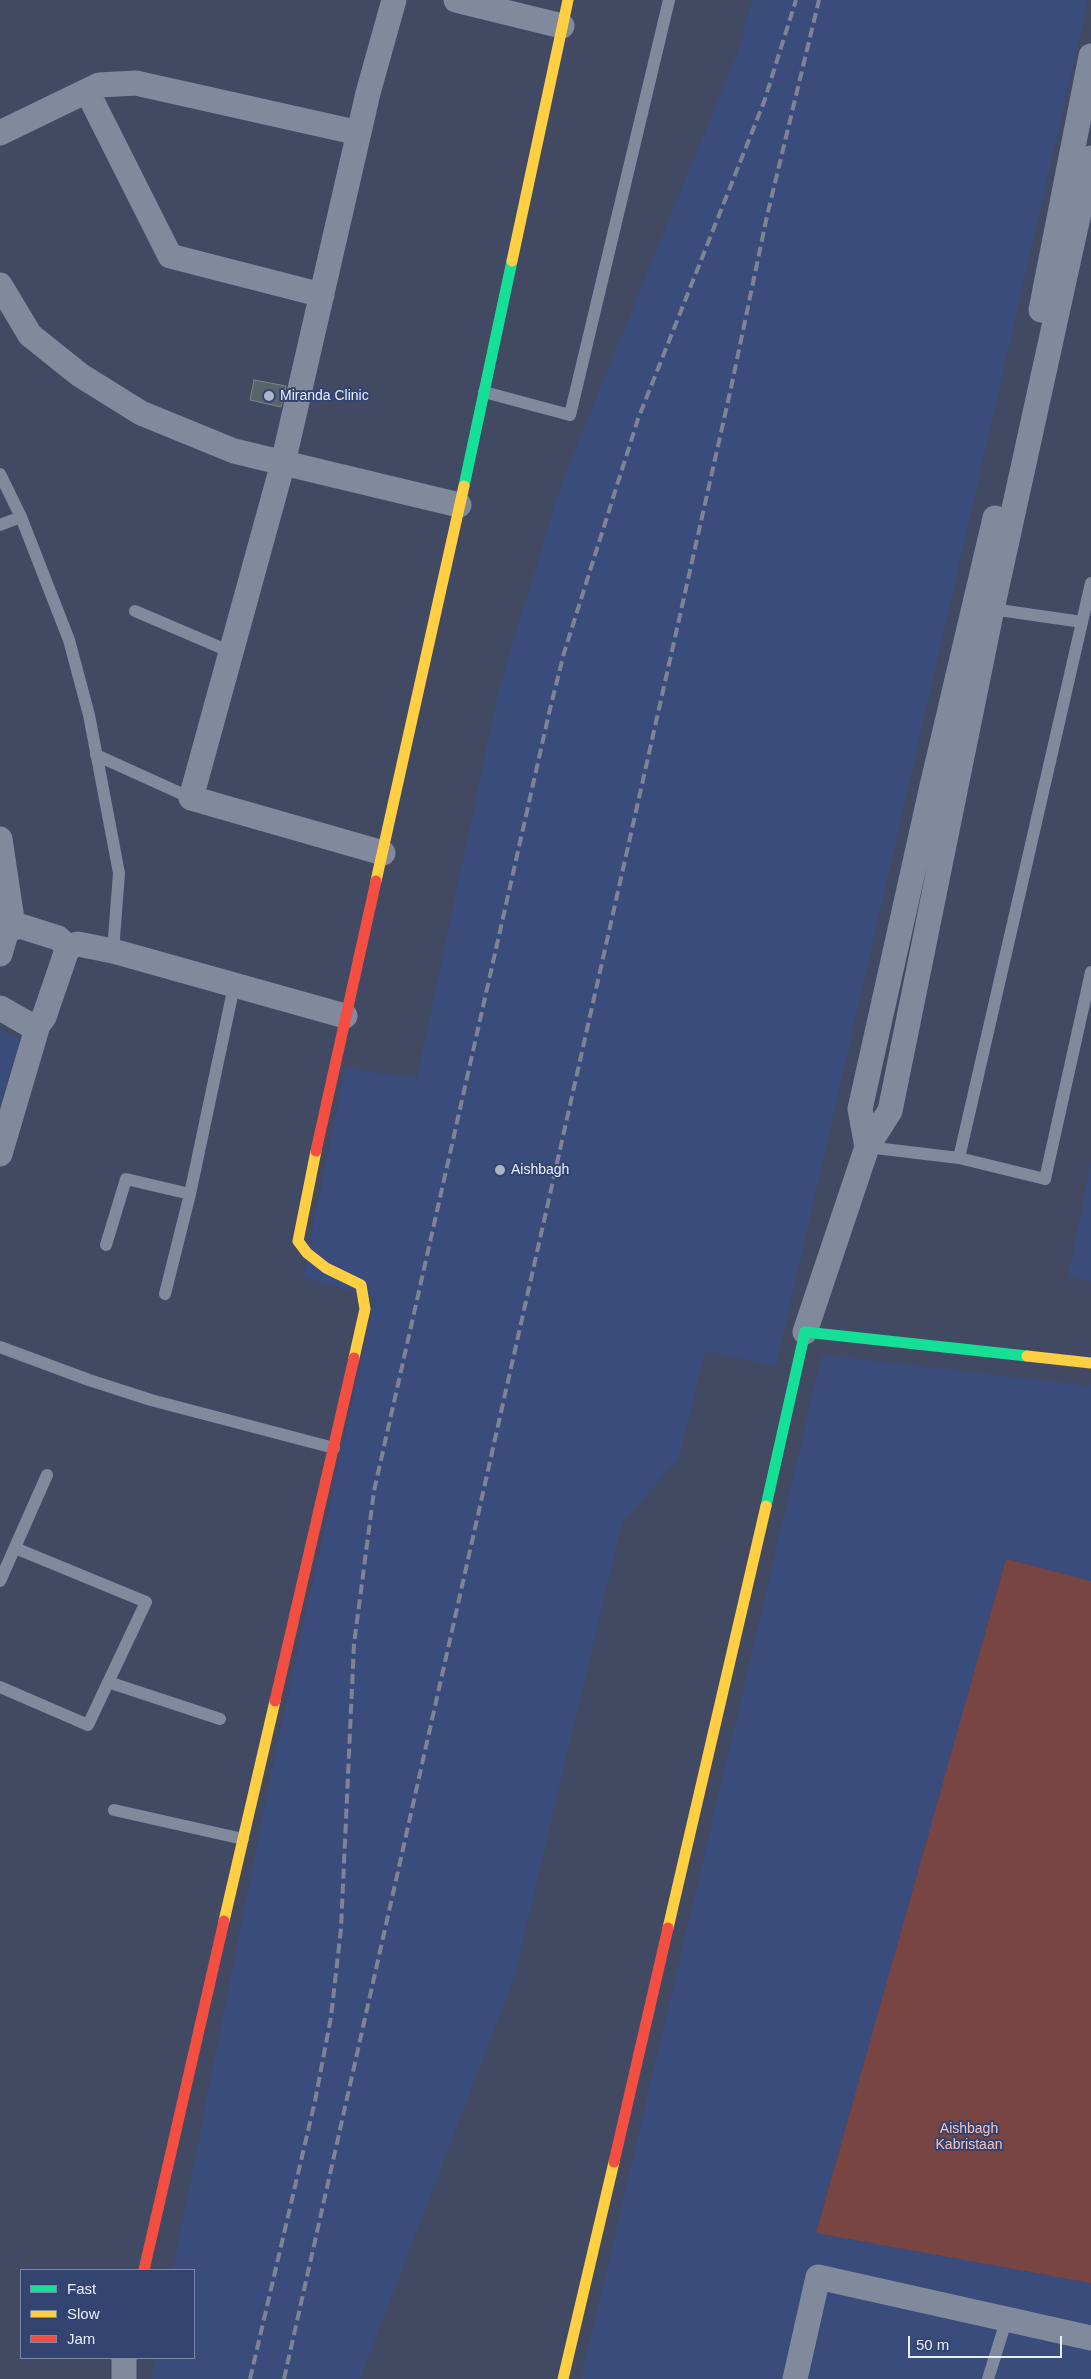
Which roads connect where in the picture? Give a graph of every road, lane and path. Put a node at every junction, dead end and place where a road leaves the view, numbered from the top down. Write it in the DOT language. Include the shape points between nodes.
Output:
graph roads {
  1 [pos="394,0"];
  2 [pos="456,0"];
  3 [pos="568,0"];
  4 [pos="670,0"];
  5 [pos="562,26"];
  6 [pos="1091,56"];
  7 [pos="87,91"];
  8 [pos="0,133"];
  9 [pos="359,133"];
  10 [pos="1091,158"];
  11 [pos="0,284"];
  12 [pos="322,294"];
  13 [pos="484,392"];
  14 [pos="283,463"];
  15 [pos="0,474"];
  16 [pos="460,506"];
  17 [pos="21,517"];
  18 [pos="0,524"];
  19 [pos="1091,584"];
  20 [pos="992,609"];
  21 [pos="135,611"];
  22 [pos="1082,622"];
  23 [pos="231,652"];
  24 [pos="96,755"];
  25 [pos="191,798"];
  26 [pos="0,839"];
  27 [pos="382,853"];
  28 [pos="13,926"];
  29 [pos="68,947"];
  30 [pos="113,951"];
  31 [pos="0,954"];
  32 [pos="1091,972"];
  33 [pos="234,986"];
  34 [pos="0,1008"];
  35 [pos="346,1016"];
  36 [pos="38,1025"];
  37 [pos="867,1147"];
  38 [pos="0,1154"];
  39 [pos="959,1158"];
  40 [pos="190,1194"];
  41 [pos="106,1245"];
  42 [pos="165,1294"];
  43 [pos="805,1332"];
  44 [pos="0,1347"];
  45 [pos="1091,1363"];
  46 [pos="334,1448"];
  47 [pos="47,1475"];
  48 [pos="15,1548"];
  49 [pos="0,1581"];
  50 [pos="108,1682"];
  51 [pos="0,1687"];
  52 [pos="220,1719"];
  53 [pos="114,1810"];
  54 [pos="243,1839"];
  55 [pos="144,2269"];
  56 [pos="1007,2318"];
  57 [pos="1091,2338"];
  58 [pos="124,2359"];
  59 [pos="124,2379"];
  60 [pos="563,2379"];
  61 [pos="795,2379"];
  62 [pos="988,2379"];
  1 -- 9 [label="street"];
  2 -- 5 [label="street"];
  3 -- 5 [label="street"];
  4 -- 13 [label="lane" via="570,415"];
  5 -- 13 [label="street"];
  6 -- 37 [label="street" via="1028,380 860,1109"];
  7 -- 8 [label="street"];
  7 -- 9 [label="street" via="99,85 136,83"];
  7 -- 12 [label="street" via="170,256"];
  9 -- 12 [label="street"];
  10 -- 20 [label="street"];
  11 -- 14 [label="street" via="30,335 80,375 141,413 234,451"];
  12 -- 14 [label="street"];
  13 -- 16 [label="street"];
  14 -- 16 [label="street"];
  14 -- 23 [label="street"];
  15 -- 17 [label="lane"];
  16 -- 27 [label="street"];
  17 -- 18 [label="lane"];
  17 -- 24 [label="lane" via="69,640"];
  19 -- 22 [label="lane"];
  20 -- 22 [label="lane"];
  20 -- 37 [label="street" via="890,1111"];
  21 -- 23 [label="lane"];
  22 -- 39 [label="lane"];
  23 -- 25 [label="street"];
  24 -- 25 [label="lane"];
  24 -- 30 [label="lane" via="119,873"];
  25 -- 27 [label="street"];
  26 -- 28 [label="street"];
  27 -- 35 [label="street"];
  28 -- 29 [label="street" via="58,938"];
  28 -- 31 [label="street" via="8,930"];
  29 -- 30 [label="street" via="78,944"];
  29 -- 36 [label="street" via="44,1017"];
  30 -- 33 [label="street"];
  32 -- 39 [label="lane" via="1045,1179"];
  33 -- 35 [label="street"];
  33 -- 40 [label="lane"];
  34 -- 36 [label="street" via="30,1026"];
  35 -- 46 [label="street" via="298,1241 326,1268 361,1285 364,1301 365,1309"];
  36 -- 38 [label="street"];
  37 -- 39 [label="lane"];
  37 -- 43 [label="street"];
  40 -- 41 [label="lane" via="126,1179"];
  40 -- 42 [label="lane"];
  43 -- 45 [label="street"];
  43 -- 60 [label="street"];
  44 -- 46 [label="lane" via="151,1400"];
  46 -- 54 [label="street"];
  47 -- 48 [label="lane"];
  48 -- 49 [label="lane"];
  48 -- 50 [label="lane" via="146,1602"];
  50 -- 51 [label="lane" via="88,1725"];
  50 -- 52 [label="lane"];
  53 -- 54 [label="lane"];
  54 -- 55 [label="street"];
  56 -- 57 [label="street"];
  56 -- 61 [label="street" via="818,2276"];
  56 -- 62 [label="lane"];
  58 -- 59 [label="street"];
}
